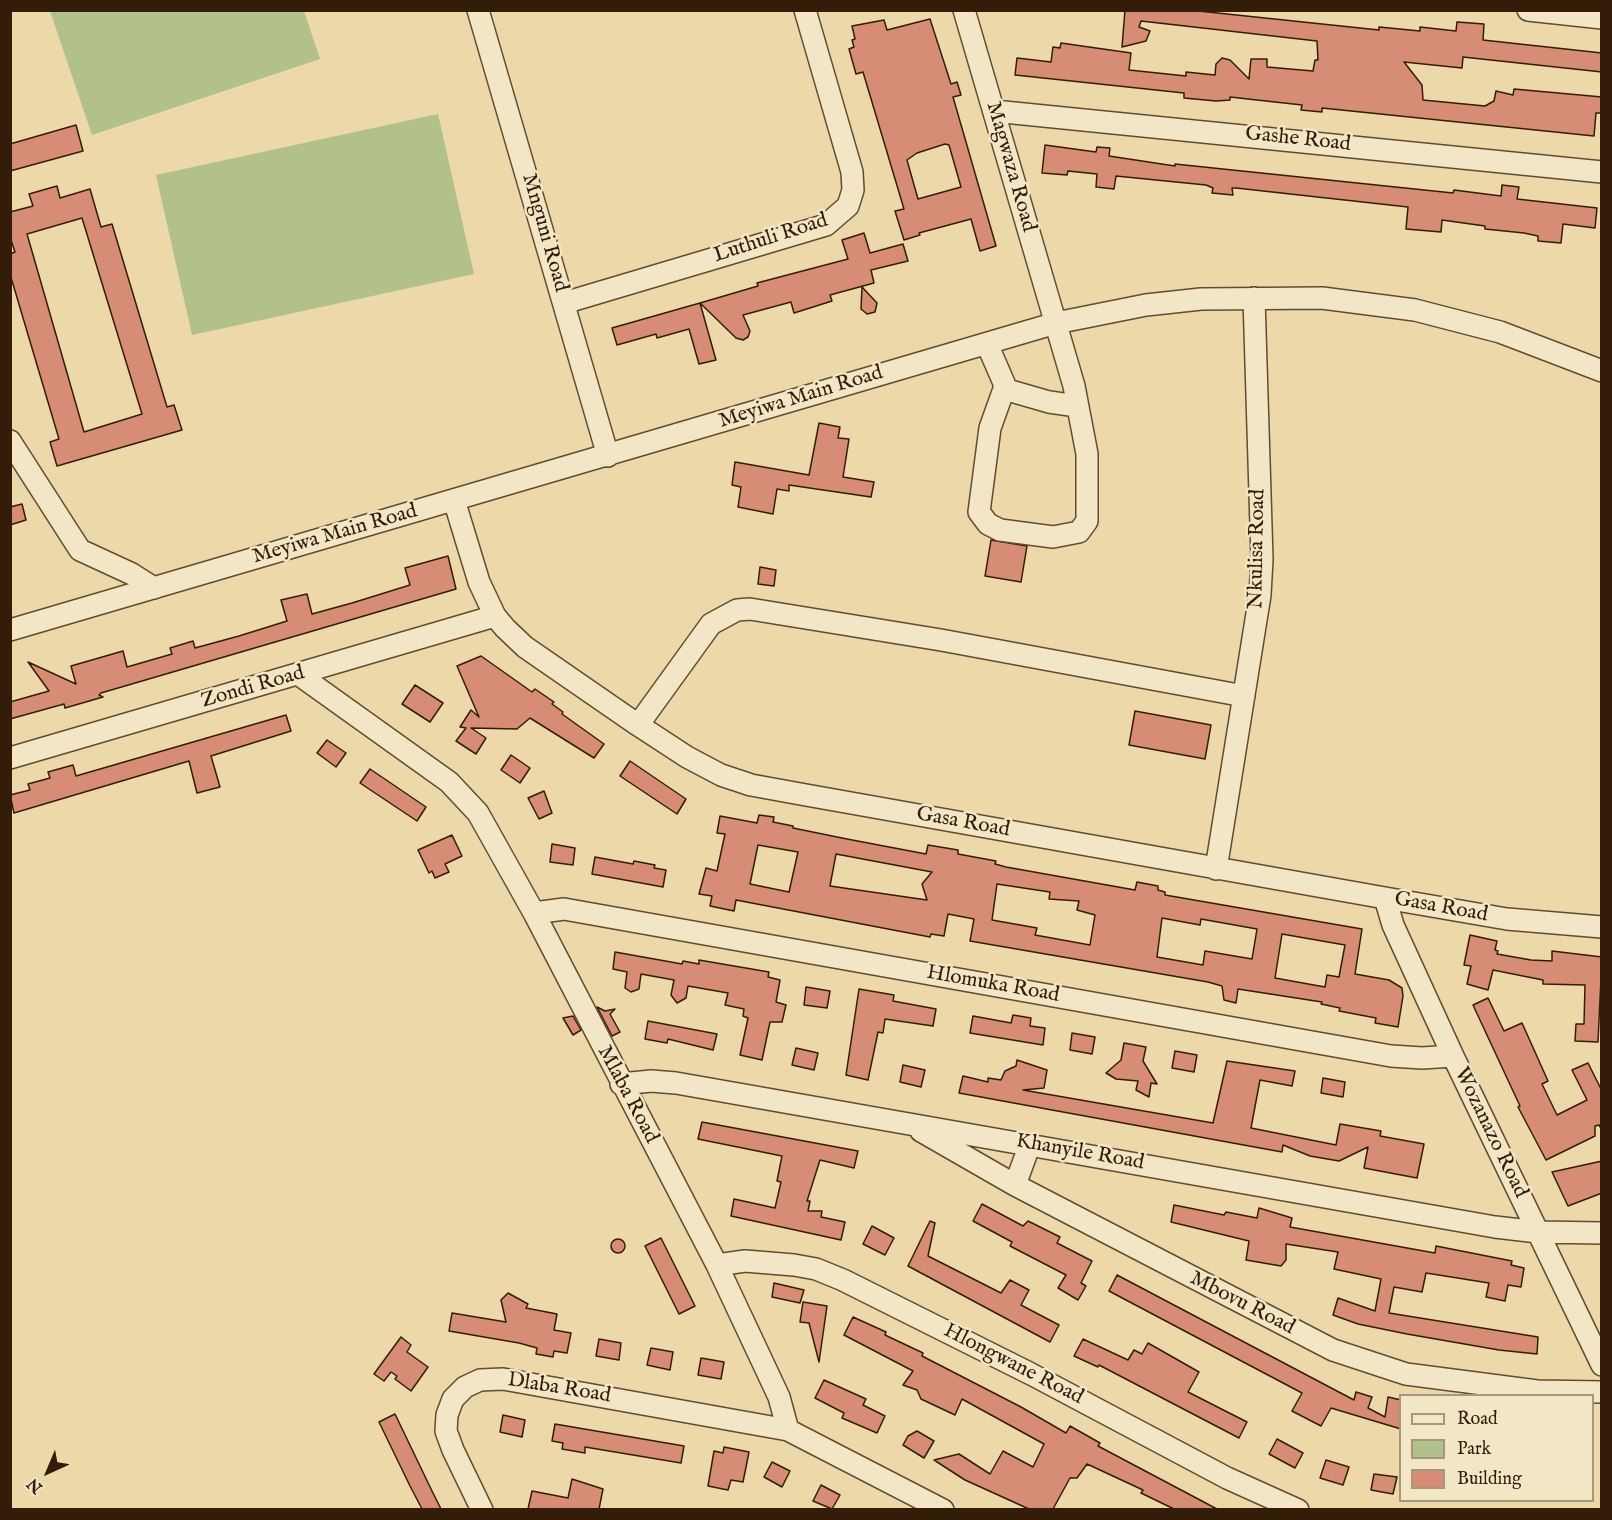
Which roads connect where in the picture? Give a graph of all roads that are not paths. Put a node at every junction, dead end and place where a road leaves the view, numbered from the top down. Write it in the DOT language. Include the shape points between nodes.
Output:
graph roads {
  1 [pos="478,10"];
  2 [pos="805,10"];
  3 [pos="964,10"];
  4 [pos="1528,10"];
  5 [pos="1602,18"];
  6 [pos="994,111"];
  7 [pos="1602,172"];
  8 [pos="1254,298"];
  9 [pos="564,303"];
  10 [pos="1056,323"];
  11 [pos="987,344"];
  12 [pos="1602,371"];
  13 [pos="1004,389"];
  14 [pos="1077,406"];
  15 [pos="10,441"];
  16 [pos="608,456"];
  17 [pos="454,500"];
  18 [pos="154,588"];
  19 [pos="495,616"];
  20 [pos="10,630"];
  21 [pos="298,674"];
  22 [pos="1244,696"];
  23 [pos="638,725"];
  24 [pos="10,759"];
  25 [pos="1216,869"];
  26 [pos="1385,898"];
  27 [pos="534,913"];
  28 [pos="1602,927"];
  29 [pos="1454,1056"];
  30 [pos="621,1084"];
  31 [pos="912,1126"];
  32 [pos="1030,1144"];
  33 [pos="1015,1185"];
  34 [pos="1538,1232"];
  35 [pos="1602,1233"];
  36 [pos="717,1265"];
  37 [pos="1602,1365"];
  38 [pos="1602,1392"];
  39 [pos="788,1430"];
  40 [pos="482,1509"];
  41 [pos="944,1509"];
  42 [pos="1298,1509"];
  1 -- 9 [label="street, Mnguni Road"];
  2 -- 9 [label="street, Luthuli Road" via="852,172 853,190 848,206 826,225"];
  3 -- 6 [label="street, Magwaza Road"];
  4 -- 5 [label="street"];
  6 -- 7 [label="street, Gashe Road"];
  6 -- 10 [label="street, Magwaza Road"];
  8 -- 10 [label="street, Meyiwa Main Road" via="1146,305"];
  8 -- 12 [label="street, Meyiwa Main Road" via="1322,298 1415,310 1500,332"];
  8 -- 22 [label="street, Nkulisa Road" via="1262,559"];
  9 -- 16 [label="street, Mnguni Road"];
  10 -- 11 [label="street, Meyiwa Main Road"];
  10 -- 14 [label="street, Magwaza Road"];
  11 -- 13 [label="street"];
  11 -- 16 [label="street, Meyiwa Main Road"];
  13 -- 14 [label="street"];
  13 -- 14 [label="street, Magwaza Road" via="990,428 978,505 988,524 1000,530 1053,537 1084,527 1088,510 1087,454"];
  15 -- 18 [label="street" via="80,550"];
  16 -- 17 [label="street, Meyiwa Main Road"];
  17 -- 18 [label="street, Meyiwa Main Road"];
  17 -- 19 [label="street, Gasa Road" via="479,582"];
  18 -- 20 [label="street, Meyiwa Main Road"];
  19 -- 21 [label="street, Zondi Road"];
  19 -- 23 [label="street, Gasa Road" via="525,647"];
  21 -- 24 [label="street, Zondi Road"];
  21 -- 27 [label="street, Mlaba Road" via="462,794 478,813"];
  22 -- 23 [label="street" via="750,609 737,610 711,624"];
  22 -- 25 [label="street, Nkulisa Road"];
  23 -- 25 [label="street, Gasa Road" via="721,775 751,784"];
  25 -- 26 [label="street, Gasa Road"];
  26 -- 28 [label="street, Gasa Road" via="1507,919"];
  26 -- 29 [label="street, Wozanazo Road" via="1393,925"];
  27 -- 29 [label="street, Hlomuka Road" via="564,909 1391,1056"];
  27 -- 30 [label="street, Mlaba Road"];
  29 -- 34 [label="street, Wozanazo Road"];
  30 -- 31 [label="street, Khanyile Road" via="676,1083"];
  30 -- 36 [label="street, Mlaba Road"];
  31 -- 32 [label="street, Khanyile Road"];
  31 -- 33 [label="street, Mbovu Road"];
  32 -- 33 [label="street"];
  32 -- 34 [label="street, Khanyile Road"];
  33 -- 38 [label="street, Mbovu Road" via="1267,1318 1372,1364 1406,1374 1537,1391"];
  34 -- 35 [label="street, Khanyile Road"];
  34 -- 37 [label="street, Wozanazo Road"];
  36 -- 39 [label="street, Mlaba Road" via="779,1397"];
  36 -- 42 [label="street, Hlongwane Road" via="745,1261 794,1265 843,1280 1227,1478"];
  39 -- 40 [label="street, Dlaba Road" via="503,1379 480,1380 453,1399 446,1431"];
  39 -- 41 [label="street"];
}
